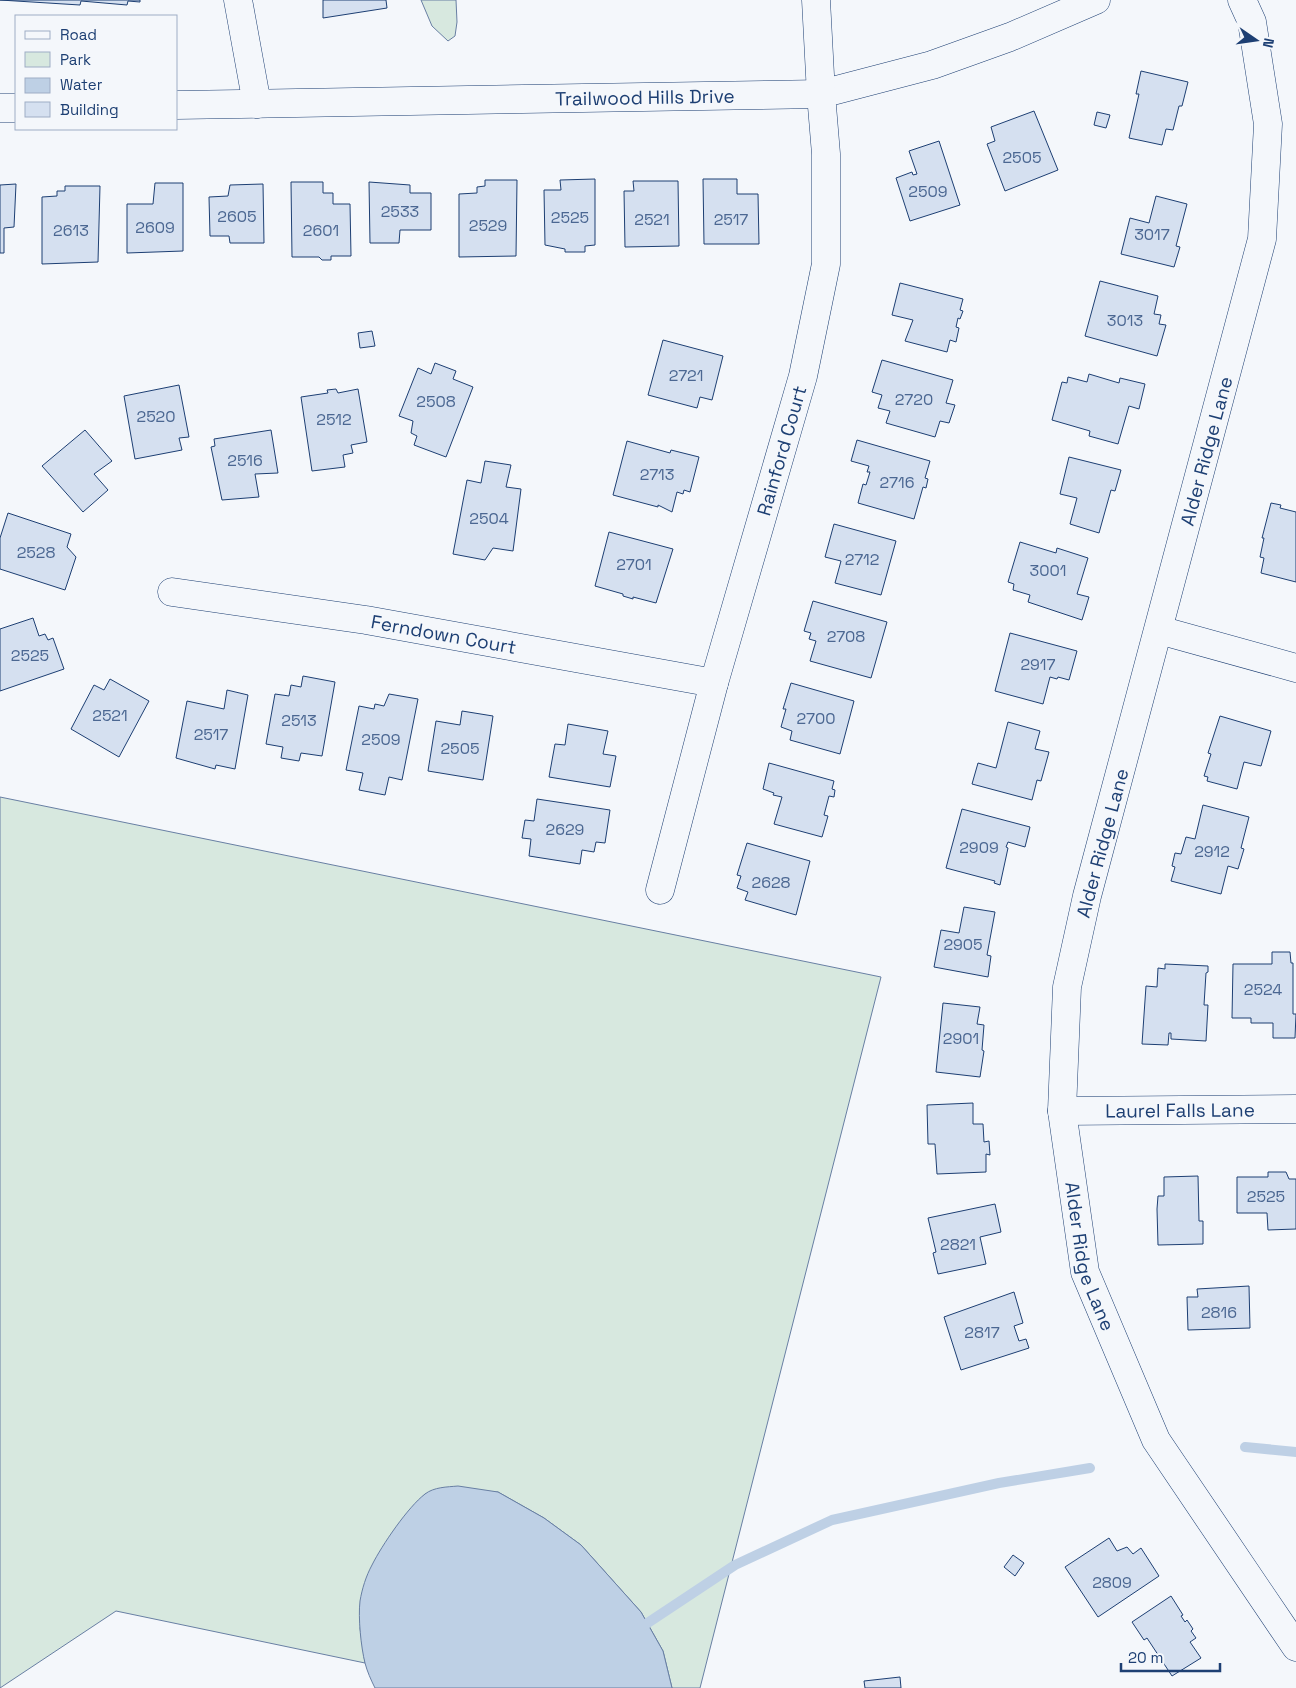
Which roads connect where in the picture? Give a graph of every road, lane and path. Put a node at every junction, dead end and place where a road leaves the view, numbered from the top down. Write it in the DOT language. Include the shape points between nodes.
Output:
graph roads {
  1 [pos="238,0"];
  2 [pos="816,0"];
  3 [pos="1096,0"];
  4 [pos="1242,0"];
  5 [pos="821,94"];
  6 [pos="257,104"];
  7 [pos="178,105"];
  8 [pos="0,108"];
  9 [pos="15,108"];
  10 [pos="172,592"];
  11 [pos="1159,630"];
  12 [pos="1296,668"];
  13 [pos="714,682"];
  14 [pos="660,890"];
  15 [pos="1296,1108"];
  16 [pos="1062,1111"];
  17 [pos="1296,1646"];
  1 -- 6 [label="street"];
  2 -- 5 [label="street, Rainford Court"];
  3 -- 5 [label="street, Trailwood Hills Drive" via="1010,37 932,65"];
  4 -- 11 [label="street, Alder Ridge Lane" via="1252,22 1268,124 1262,238"];
  5 -- 6 [label="street, Trailwood Hills Drive"];
  5 -- 13 [label="street, Rainford Court" via="826,154 826,264 803,376"];
  6 -- 7 [label="street, Trailwood Hills Drive"];
  8 -- 9 [label="street"];
  10 -- 13 [label="street, Ferndown Court" via="366,620"];
  11 -- 12 [label="street"];
  11 -- 16 [label="street, Alder Ridge Lane" via="1087,896 1067,987"];
  13 -- 14 [label="street, Rainford Court"];
  15 -- 16 [label="street, Laurel Falls Lane"];
  16 -- 17 [label="street, Alder Ridge Lane" via="1085,1272 1156,1440"];
}
